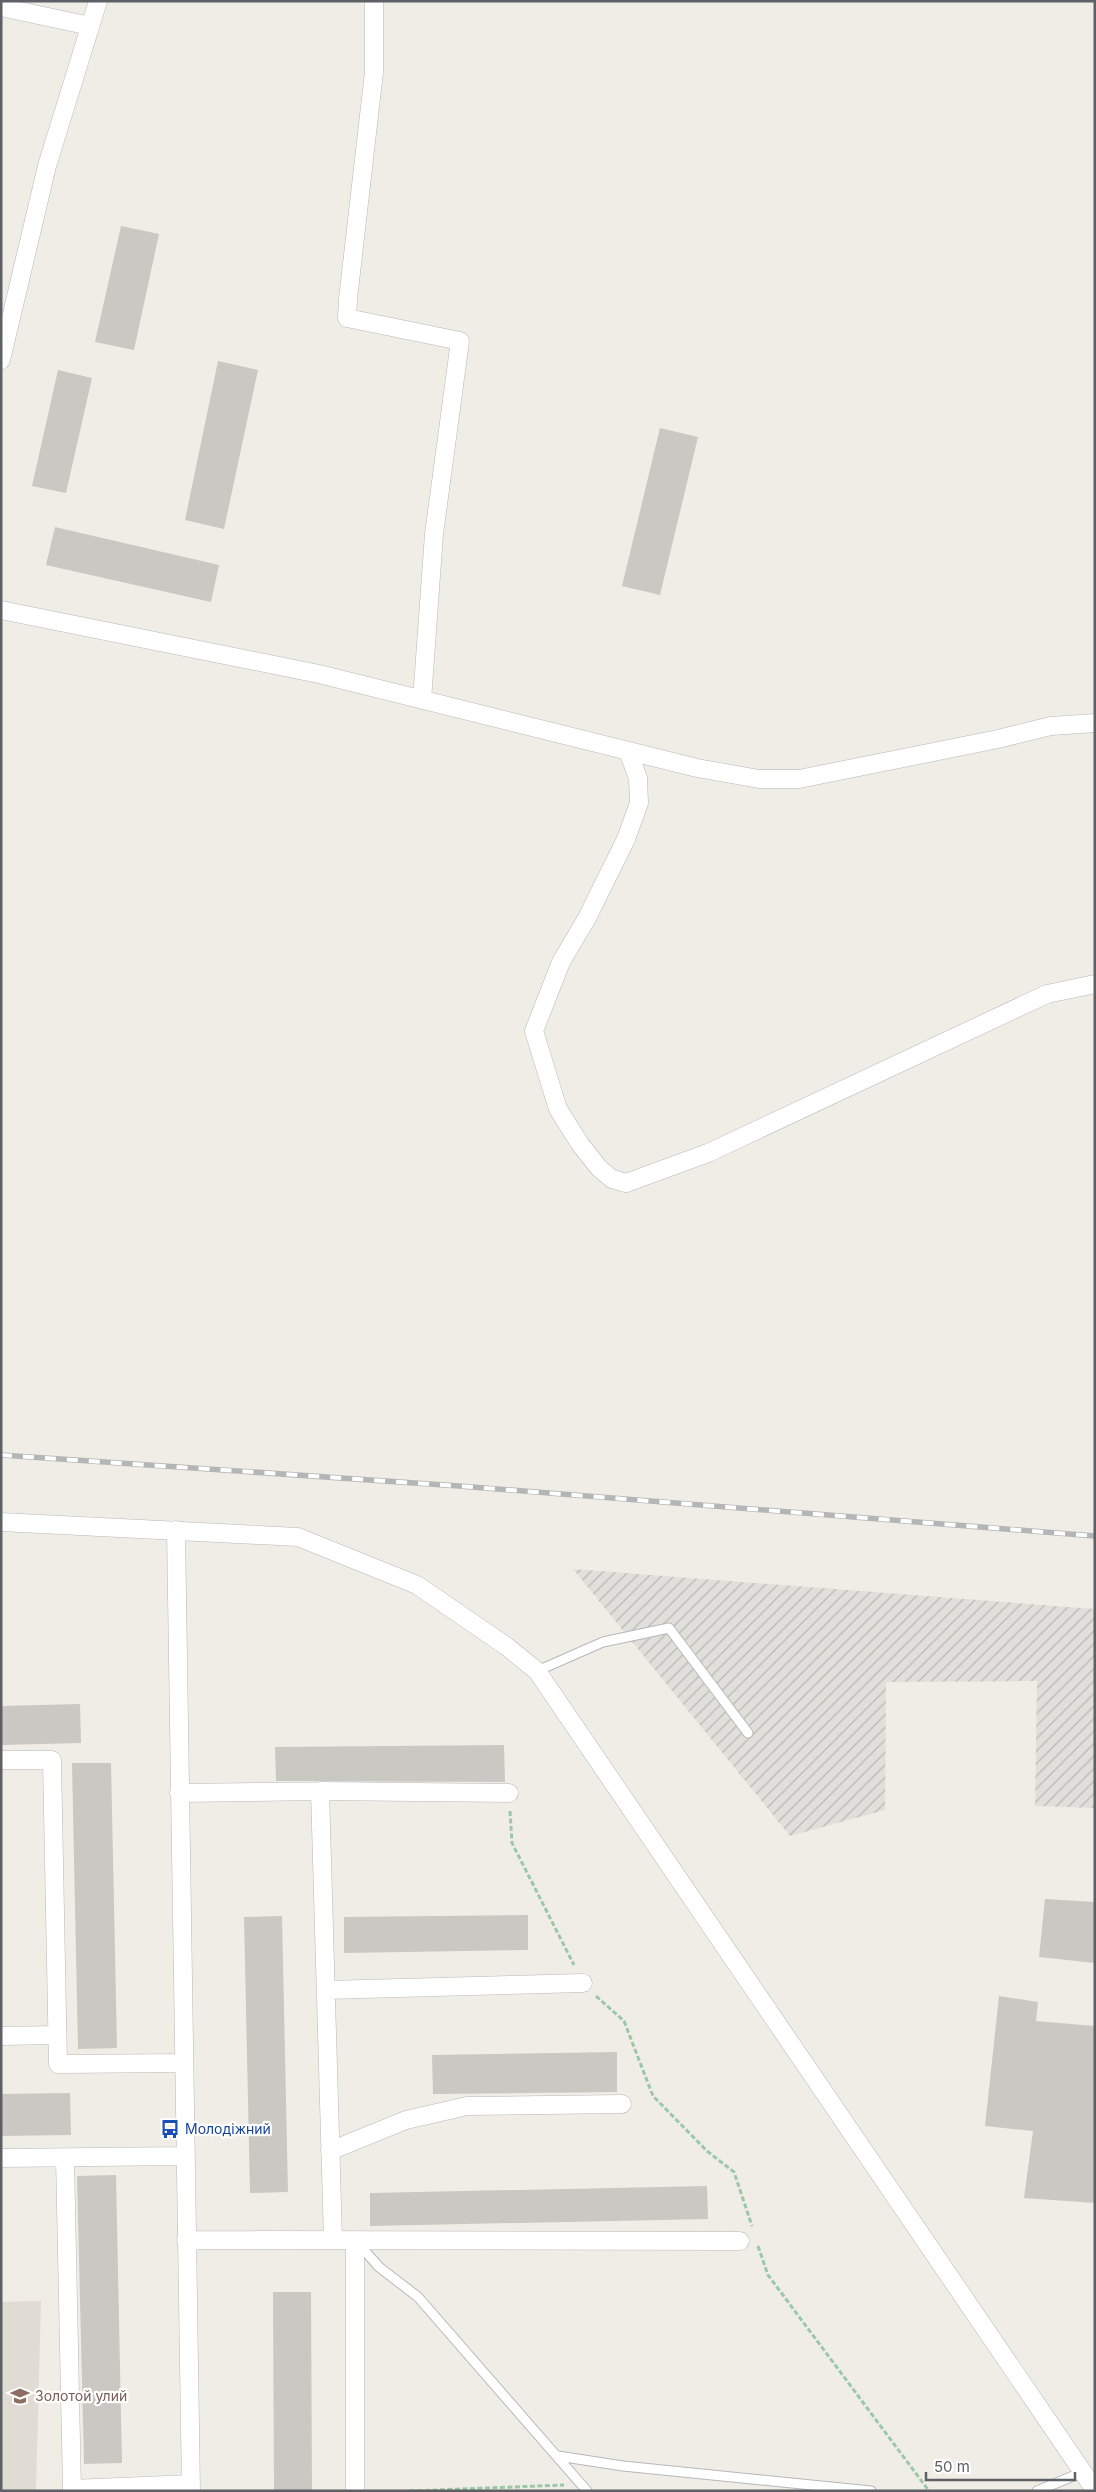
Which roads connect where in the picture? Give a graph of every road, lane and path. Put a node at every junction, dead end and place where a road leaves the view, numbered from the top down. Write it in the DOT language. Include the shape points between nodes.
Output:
graph roads {
  1 [pos="98,1"];
  2 [pos="374,1"];
  3 [pos="1,7"];
  4 [pos="90,26"];
  5 [pos="1,360"];
  6 [pos="1,610"];
  7 [pos="422,700"];
  8 [pos="1095,723"];
  9 [pos="628,752"];
  10 [pos="1095,984"];
  11 [pos="1,1522"];
  12 [pos="176,1530"];
  13 [pos="537,1671"];
  14 [pos="748,1733"];
  15 [pos="1,1760"];
  16 [pos="320,1791"];
  17 [pos="180,1793"];
  18 [pos="509,1793"];
  19 [pos="582,1983"];
  20 [pos="326,1990"];
  21 [pos="57,2035"];
  22 [pos="1,2036"];
  23 [pos="184,2063"];
  24 [pos="622,2104"];
  25 [pos="330,2151"];
  26 [pos="185,2156"];
  27 [pos="1,2158"];
  28 [pos="65,2158"];
  29 [pos="752,2228"];
  30 [pos="748,2239"];
  31 [pos="186,2240"];
  32 [pos="332,2240"];
  33 [pos="355,2240"];
  34 [pos="558,2456"];
  35 [pos="1083,2472"];
  36 [pos="191,2488"];
  37 [pos="585,2488"];
  38 [pos="1095,2490"];
  39 [pos="355,2491"];
  40 [pos="410,2491"];
  41 [pos="871,2491"];
  42 [pos="929,2491"];
  43 [pos="1037,2491"];
  1 -- 4 [label="street"];
  2 -- 7 [label="street" via="374,72 348,318 460,342 434,534"];
  3 -- 4 [label="street"];
  4 -- 5 [label="street" via="47,166"];
  6 -- 7 [label="street" via="319,674"];
  7 -- 9 [label="street"];
  8 -- 9 [label="street" via="1051,726 799,779 759,779"];
  9 -- 10 [label="street" via="638,778 639,803 626,839 561,962 534,1032 558,1109 580,1144 612,1179 626,1184 708,1153 1047,994"];
  11 -- 12 [label="street"];
  12 -- 13 [label="street" via="298,1537 417,1585"];
  12 -- 17 [label="street"];
  13 -- 14 [label="lane" via="603,1642 669,1628"];
  13 -- 35 [label="street"];
  15 -- 21 [label="street" via="52,1760"];
  16 -- 17 [label="street"];
  16 -- 18 [label="street"];
  16 -- 20 [label="street"];
  17 -- 23 [label="street"];
  18 -- 19 [label="path" via="512,1843"];
  19 -- 20 [label="street"];
  19 -- 29 [label="path" via="624,2021 653,2096 707,2151 734,2172"];
  20 -- 25 [label="street"];
  21 -- 22 [label="street"];
  21 -- 23 [label="street" via="58,2064"];
  23 -- 26 [label="street"];
  24 -- 25 [label="street" via="467,2106 406,2120"];
  25 -- 32 [label="street"];
  26 -- 28 [label="street"];
  26 -- 31 [label="street"];
  27 -- 28 [label="street"];
  28 -- 36 [label="street" via="72,2489"];
  30 -- 33 [label="street"];
  30 -- 42 [label="path" via="768,2275"];
  31 -- 32 [label="street"];
  31 -- 36 [label="street"];
  32 -- 33 [label="street"];
  33 -- 34 [label="lane" via="379,2267 418,2298"];
  33 -- 39 [label="street"];
  34 -- 37 [label="lane"];
  34 -- 41 [label="lane" via="623,2466"];
  35 -- 38 [label="street"];
  35 -- 43 [label="lane"];
  37 -- 40 [label="path"];
}
